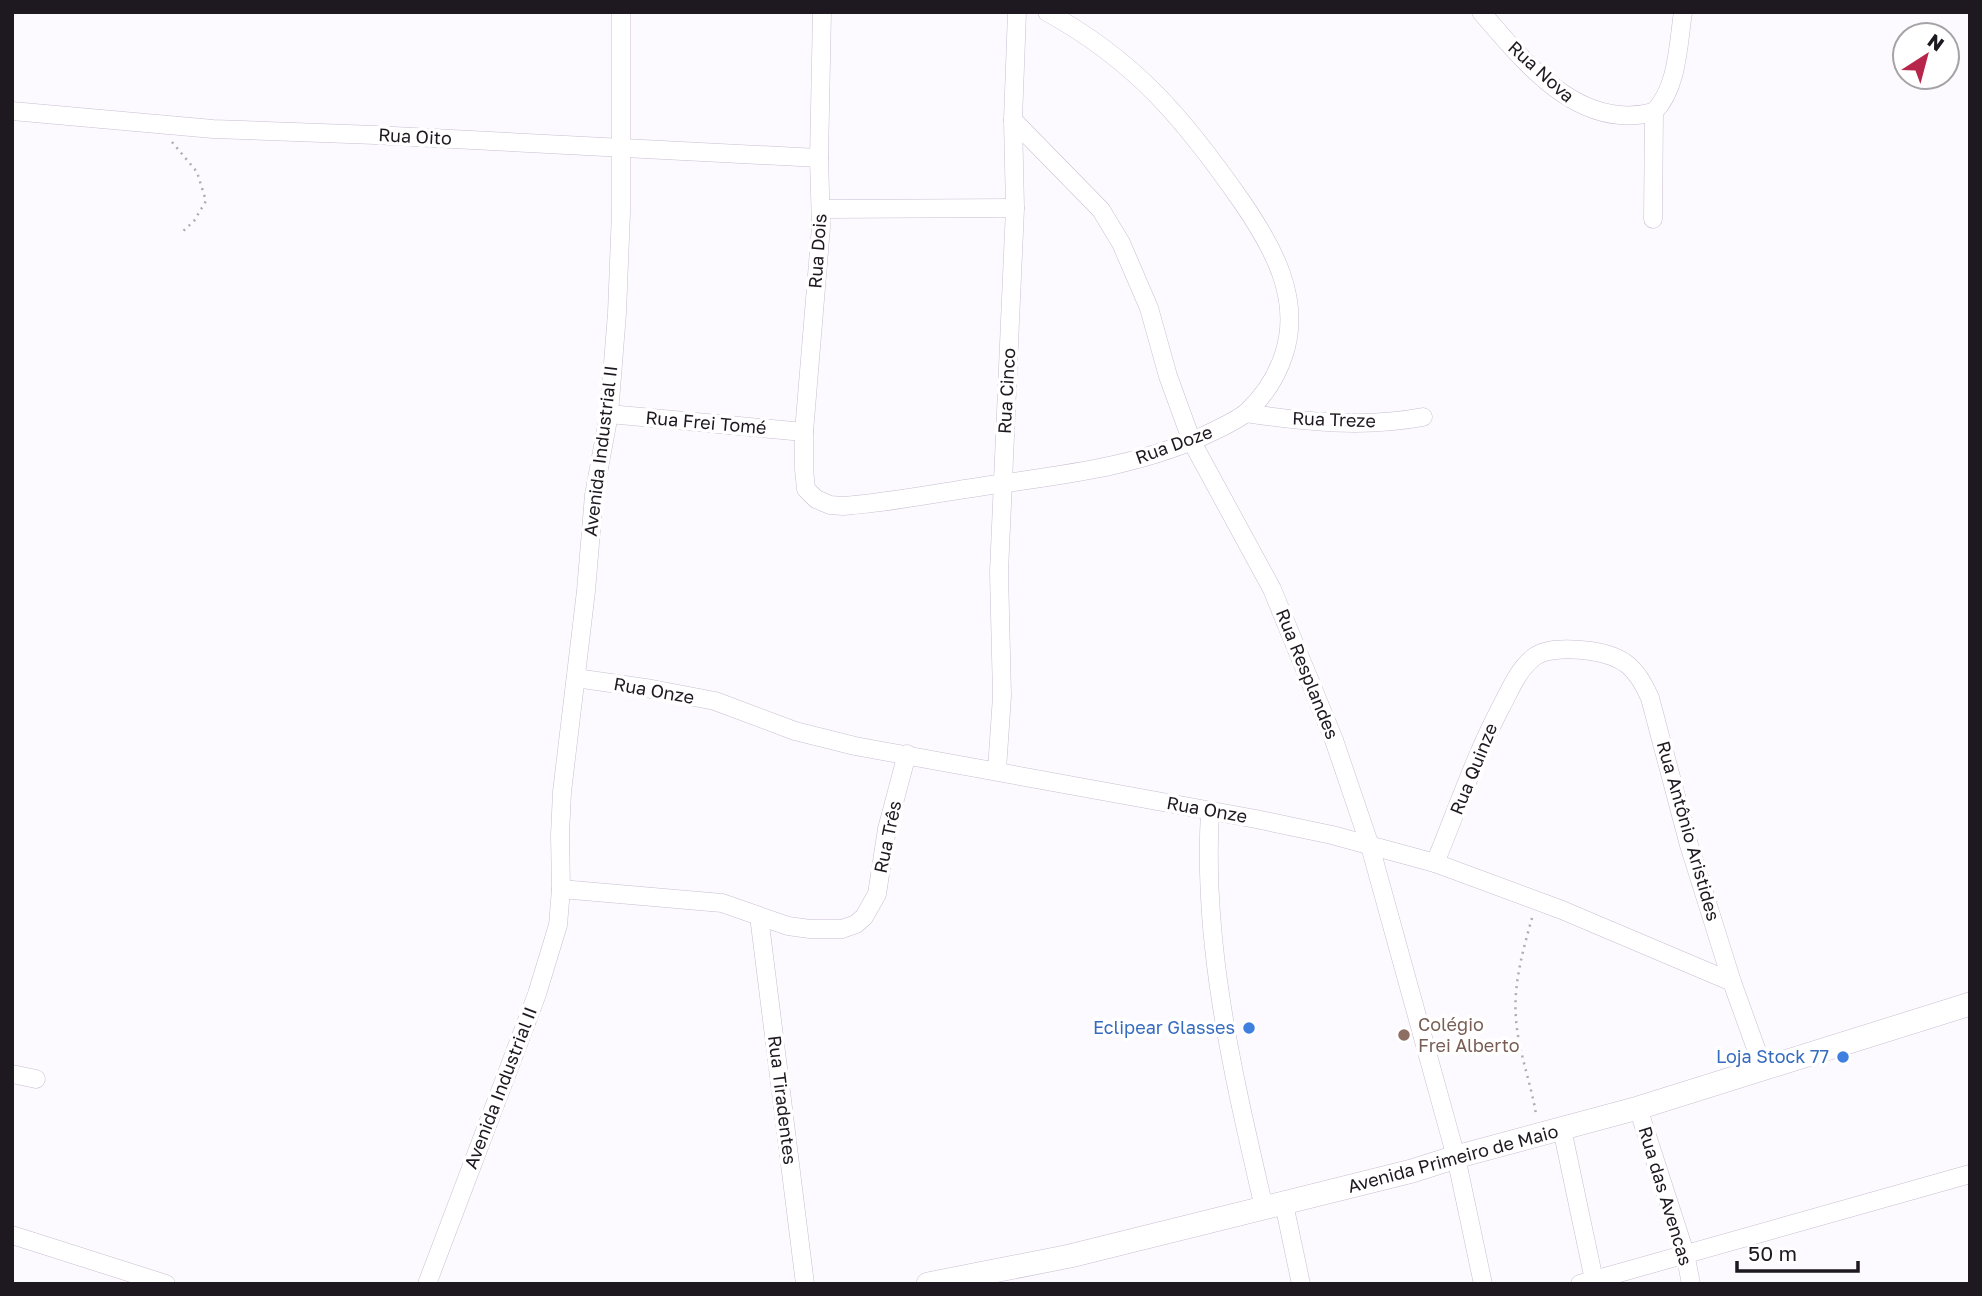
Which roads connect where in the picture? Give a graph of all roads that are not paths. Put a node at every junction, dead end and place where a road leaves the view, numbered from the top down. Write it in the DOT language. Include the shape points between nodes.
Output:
graph roads {
  1 [pos="621,12"];
  2 [pos="822,12"];
  3 [pos="1017,12"];
  4 [pos="1047,12"];
  5 [pos="1481,12"];
  6 [pos="1683,12"];
  7 [pos="12,110"];
  8 [pos="1654,112"];
  9 [pos="1013,120"];
  10 [pos="621,148"];
  11 [pos="818,158"];
  12 [pos="1015,208"];
  13 [pos="822,209"];
  14 [pos="1653,219"];
  15 [pos="1246,413"];
  16 [pos="608,414"];
  17 [pos="1423,418"];
  18 [pos="804,432"];
  19 [pos="1192,442"];
  20 [pos="1003,483"];
  21 [pos="807,489"];
  22 [pos="576,678"];
  23 [pos="1642,680"];
  24 [pos="907,754"];
  25 [pos="997,770"];
  26 [pos="1210,812"];
  27 [pos="1370,846"];
  28 [pos="1435,863"];
  29 [pos="561,889"];
  30 [pos="759,916"];
  31 [pos="1732,982"];
  32 [pos="1970,1004"];
  33 [pos="1763,1068"];
  34 [pos="12,1074"];
  35 [pos="36,1079"];
  36 [pos="1638,1108"];
  37 [pos="1562,1129"];
  38 [pos="1456,1157"];
  39 [pos="1970,1174"];
  40 [pos="1274,1206"];
  41 [pos="12,1235"];
  42 [pos="1685,1253"];
  43 [pos="1019,1275"];
  44 [pos="1587,1282"];
  45 [pos="166,1284"];
  46 [pos="427,1284"];
  47 [pos="805,1284"];
  48 [pos="928,1284"];
  49 [pos="1301,1284"];
  50 [pos="1483,1284"];
  51 [pos="1691,1284"];
  1 -- 10 [label="street, Avenida Industrial II"];
  2 -- 11 [label="street, Rua Dois"];
  3 -- 9 [label="street, Rua Cinco"];
  4 -- 15 [label="street, Rua Doze" via="1127,65 1191,132 1246,209 1279,268 1290,307 1287,347 1267,390"];
  5 -- 8 [label="street, Rua Nova" via="1531,68 1579,105 1615,115"];
  6 -- 8 [label="street" via="1670,83"];
  7 -- 10 [label="street, Rua Oito" via="213,129"];
  8 -- 14 [label="street"];
  9 -- 12 [label="street, Rua Cinco"];
  9 -- 19 [label="street, Rua Resplandes" via="1113,226 1149,308"];
  10 -- 11 [label="street, Rua Oito"];
  10 -- 16 [label="street, Avenida Industrial II" via="620,261"];
  11 -- 13 [label="street, Rua Dois"];
  12 -- 13 [label="street"];
  12 -- 20 [label="street, Rua Cinco"];
  13 -- 18 [label="street, Rua Dois"];
  15 -- 17 [label="street, Rua Treze" via="1337,423"];
  15 -- 19 [label="street, Rua Doze"];
  16 -- 18 [label="street, Rua Frei Tomé"];
  16 -- 22 [label="street, Avenida Industrial II" via="593,505"];
  18 -- 21 [label="street, Rua Dois"];
  19 -- 20 [label="street, Rua Doze" via="1123,463"];
  19 -- 27 [label="street, Rua Resplandes" via="1272,589 1334,740"];
  20 -- 21 [label="street, Rua Doze" via="843,506 816,499"];
  20 -- 25 [label="street, Rua Cinco"];
  22 -- 24 [label="street, Rua Onze" via="715,701 795,731"];
  22 -- 29 [label="street, Avenida Industrial II" via="562,792"];
  23 -- 28 [label="street, Rua Quinze" via="1630,666 1609,654 1576,649 1536,655 1516,677 1473,765"];
  23 -- 31 [label="street, Rua Antônio Aristides"];
  24 -- 25 [label="street, Rua Onze"];
  24 -- 30 [label="street, Rua Três" via="887,829 877,894 864,917 856,924 828,930 788,926"];
  25 -- 26 [label="street, Rua Onze"];
  26 -- 27 [label="street, Rua Onze"];
  26 -- 40 [label="street" via="1207,860 1218,981 1238,1096"];
  27 -- 28 [label="street, Rua Onze"];
  27 -- 38 [label="street, Rua Resplandes"];
  28 -- 31 [label="street, Rua Onze"];
  29 -- 30 [label="street" via="722,903"];
  29 -- 46 [label="street, Avenida Industrial II" via="552,950"];
  30 -- 47 [label="street, Rua Tiradentes"];
  31 -- 33 [label="street"];
  32 -- 33 [label="main road, Avenida Primeiro de Maio"];
  33 -- 36 [label="main road, Avenida Primeiro de Maio"];
  34 -- 35 [label="street"];
  36 -- 37 [label="main road, Avenida Primeiro de Maio"];
  36 -- 42 [label="street, Rua das Avencas"];
  37 -- 38 [label="main road, Avenida Primeiro de Maio"];
  37 -- 44 [label="street"];
  38 -- 40 [label="main road, Avenida Primeiro de Maio"];
  38 -- 50 [label="street, Rua Resplandes"];
  39 -- 42 [label="street"];
  40 -- 43 [label="main road, Avenida Primeiro de Maio"];
  40 -- 49 [label="street"];
  41 -- 45 [label="street"];
  42 -- 44 [label="street"];
  42 -- 51 [label="street, Rua das Avencas"];
  43 -- 48 [label="main road, Avenida Primeiro de Maio"];
}
